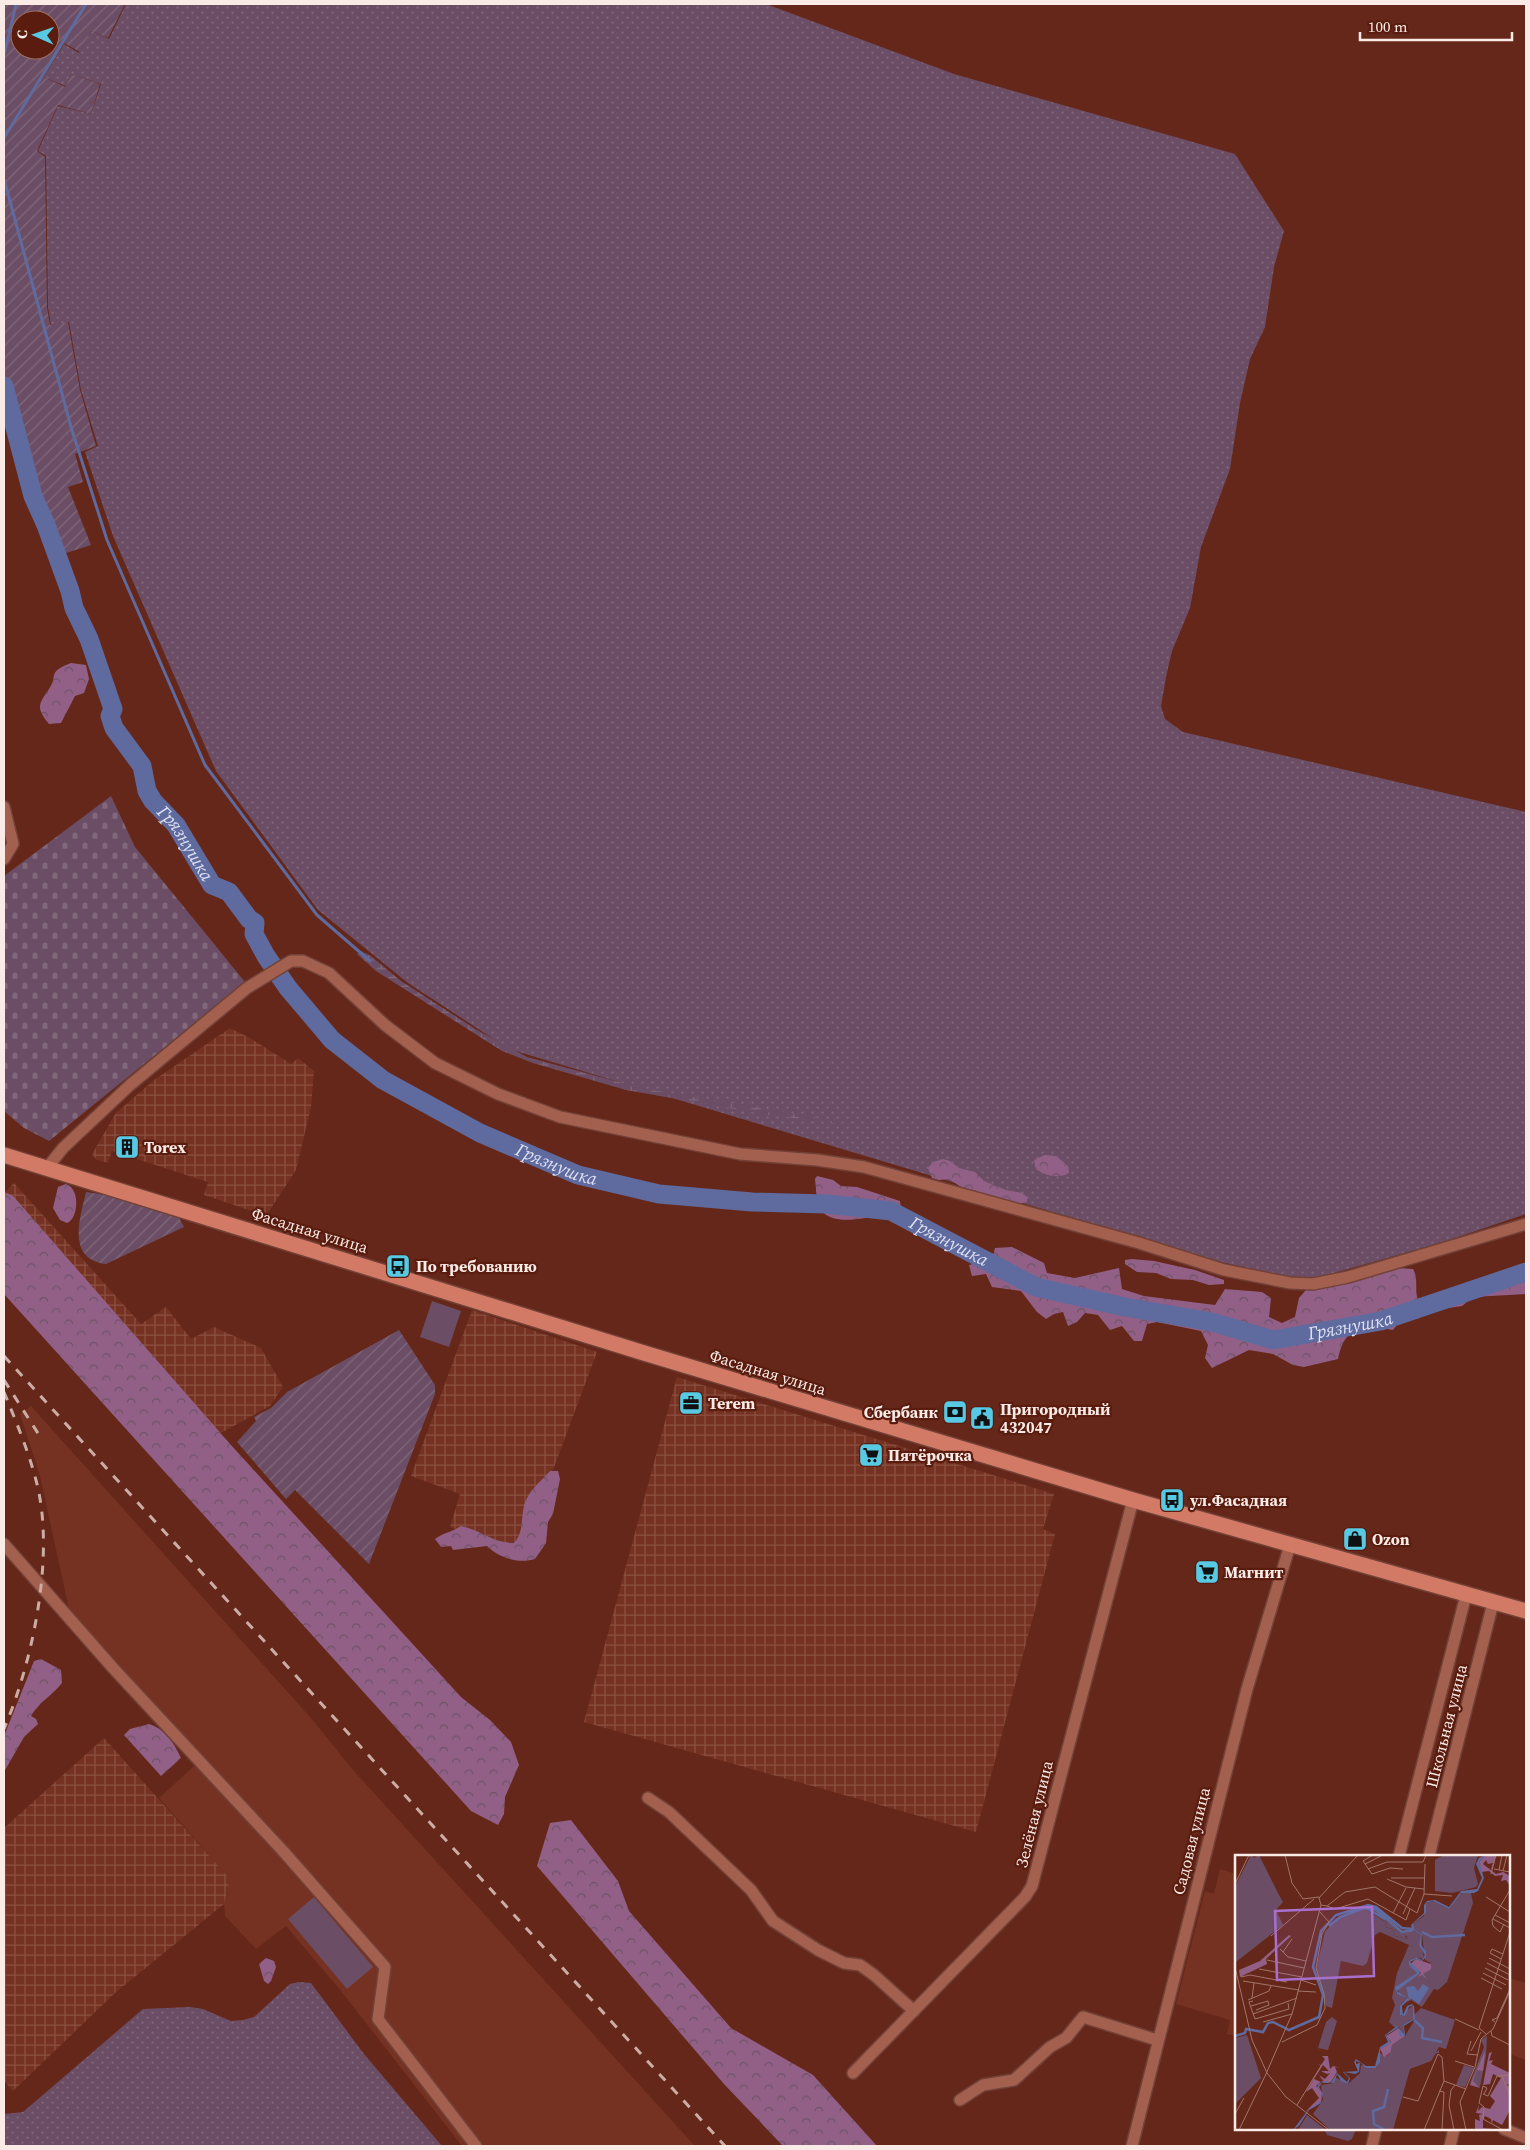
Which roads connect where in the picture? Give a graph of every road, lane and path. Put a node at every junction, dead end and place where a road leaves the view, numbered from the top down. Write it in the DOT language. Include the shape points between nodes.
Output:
graph roads {
  1 [pos="4,807"];
  2 [pos="4,859"];
  3 [pos="4,1155"];
  4 [pos="47,1168"];
  5 [pos="1526,1224"];
  6 [pos="1133,1500"];
  7 [pos="4,1544"];
  8 [pos="1290,1545"];
  9 [pos="1466,1595"];
  10 [pos="1493,1603"];
  11 [pos="1526,1611"];
  12 [pos="648,1798"];
  13 [pos="1398,1855"];
  14 [pos="1429,1855"];
  15 [pos="914,2011"];
  16 [pos="1158,2040"];
  17 [pos="853,2073"];
  18 [pos="960,2100"];
  19 [pos="1376,2130"];
  20 [pos="1454,2130"];
  21 [pos="1506,2130"];
  22 [pos="1526,2138"];
  23 [pos="476,2146"];
  24 [pos="1132,2146"];
  25 [pos="1372,2146"];
  26 [pos="1450,2146"];
  1 -- 2 [label="street" via="12,844"];
  3 -- 4 [label="main road, Фасадная улица"];
  4 -- 5 [label="street" via="130,1085 247,988 291,960 303,961 330,973 385,1025 435,1062 498,1094 560,1117 740,1154 864,1167 1140,1243 1224,1270 1290,1283 1313,1284 1348,1277"];
  4 -- 6 [label="main road, Фасадная улица"];
  6 -- 8 [label="main road, Фасадная улица"];
  6 -- 15 [label="street, Зелёная улица" via="1032,1886"];
  7 -- 23 [label="street" via="61,1611 283,1850 385,1967 378,2019"];
  8 -- 9 [label="main road, Фасадная улица"];
  8 -- 16 [label="street, Садовая улица" via="1247,1689"];
  9 -- 10 [label="main road, Фасадная улица"];
  9 -- 13 [label="street"];
  10 -- 11 [label="main road, Фасадная улица"];
  10 -- 14 [label="street, Школьная улица"];
  12 -- 15 [label="street" via="669,1812 751,1890 773,1921 836,1959 860,1965"];
  15 -- 17 [label="street, Зелёная улица"];
  16 -- 18 [label="street" via="1083,2017 1066,2038 1050,2047 1014,2080 983,2084"];
  16 -- 24 [label="street, Садовая улица"];
  19 -- 25 [label="street"];
  20 -- 26 [label="street"];
  21 -- 22 [label="street"];
}
